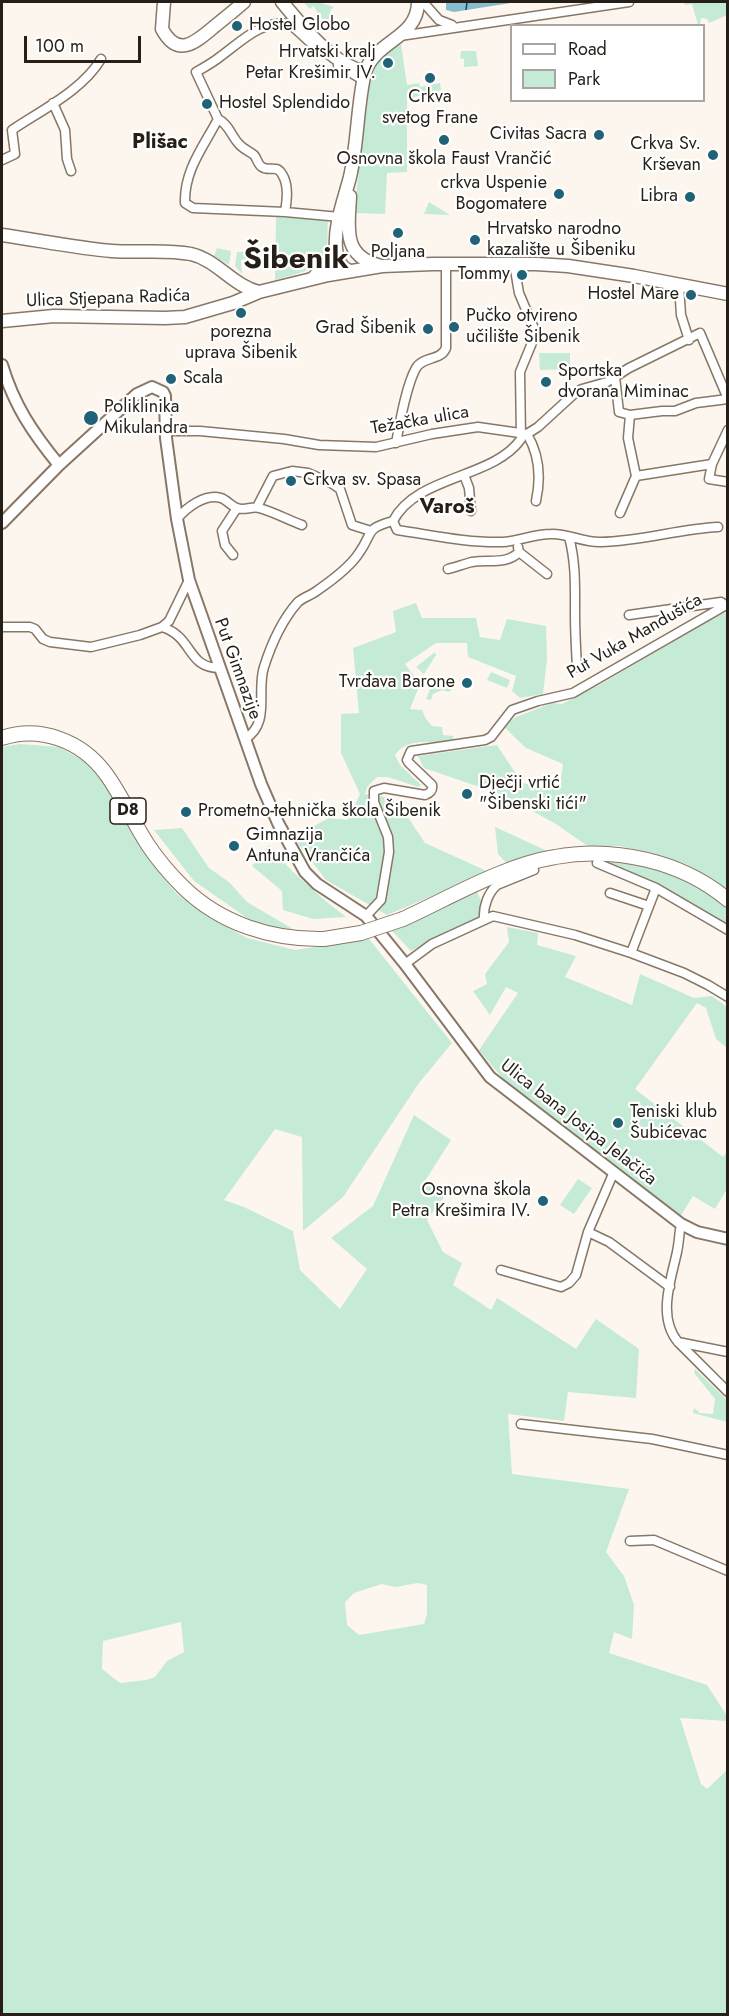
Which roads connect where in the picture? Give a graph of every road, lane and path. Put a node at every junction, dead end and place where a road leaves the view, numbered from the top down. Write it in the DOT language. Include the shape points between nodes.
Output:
graph roads {
  1 [pos="164,2"];
  2 [pos="244,2"];
  3 [pos="282,2"];
  4 [pos="418,2"];
  5 [pos="423,2"];
  6 [pos="629,2"];
  7 [pos="439,20"];
  8 [pos="455,27"];
  9 [pos="437,29"];
  10 [pos="399,36"];
  11 [pos="101,59"];
  12 [pos="364,76"];
  13 [pos="53,103"];
  14 [pos="218,119"];
  15 [pos="2,160"];
  16 [pos="71,171"];
  17 [pos="350,176"];
  18 [pos="285,212"];
  19 [pos="340,216"];
  20 [pos="2,235"];
  21 [pos="350,241"];
  22 [pos="336,248"];
  23 [pos="446,264"];
  24 [pos="514,264"];
  25 [pos="382,266"];
  26 [pos="343,271"];
  27 [pos="314,279"];
  28 [pos="235,282"];
  29 [pos="679,285"];
  30 [pos="259,292"];
  31 [pos="728,294"];
  32 [pos="235,303"];
  33 [pos="2,321"];
  34 [pos="689,340"];
  35 [pos="2,364"];
  36 [pos="615,377"];
  37 [pos="728,399"];
  38 [pos="630,416"];
  39 [pos="728,430"];
  40 [pos="165,431"];
  41 [pos="524,434"];
  42 [pos="396,443"];
  43 [pos="712,464"];
  44 [pos="59,465"];
  45 [pos="464,475"];
  46 [pos="636,476"];
  47 [pos="728,482"];
  48 [pos="536,501"];
  49 [pos="257,507"];
  50 [pos="237,508"];
  51 [pos="471,512"];
  52 [pos="620,513"];
  53 [pos="177,519"];
  54 [pos="393,521"];
  55 [pos="2,523"];
  56 [pos="302,525"];
  57 [pos="718,527"];
  58 [pos="371,531"];
  59 [pos="569,537"];
  60 [pos="516,541"];
  61 [pos="519,552"];
  62 [pos="232,555"];
  63 [pos="448,569"];
  64 [pos="548,574"];
  65 [pos="189,580"];
  66 [pos="726,605"];
  67 [pos="629,615"];
  68 [pos="2,627"];
  69 [pos="162,627"];
  70 [pos="577,667"];
  71 [pos="220,669"];
  72 [pos="2,738"];
  73 [pos="245,739"];
  74 [pos="597,863"];
  75 [pos="534,870"];
  76 [pos="656,888"];
  77 [pos="610,893"];
  78 [pos="728,900"];
  79 [pos="649,906"];
  80 [pos="366,916"];
  81 [pos="484,919"];
  82 [pos="728,930"];
  83 [pos="631,953"];
  84 [pos="405,964"];
  85 [pos="728,997"];
  86 [pos="613,1174"];
  87 [pos="681,1224"];
  88 [pos="588,1232"];
  89 [pos="728,1239"];
  90 [pos="501,1270"];
  91 [pos="670,1287"];
  92 [pos="678,1342"];
  93 [pos="728,1352"];
  94 [pos="728,1392"];
  95 [pos="521,1424"];
  96 [pos="728,1455"];
  97 [pos="630,1541"];
  98 [pos="728,1571"];
  1 -- 2 [label="main road" via="162,29 170,40 182,46 196,42"];
  3 -- 12 [label="main road" via="314,39"];
  4 -- 10 [label="main road" via="413,23"];
  5 -- 7 [label="street"];
  6 -- 8 [label="street"];
  7 -- 8 [label="street"];
  7 -- 9 [label="street"];
  8 -- 9 [label="street"];
  9 -- 10 [label="street"];
  10 -- 12 [label="main road" via="378,51"];
  11 -- 13 [label="street" via="92,73"];
  12 -- 14 [label="street" via="334,62 290,24 270,25 251,33 196,72"];
  12 -- 17 [label="main road"];
  13 -- 15 [label="street" via="12,130 15,154"];
  13 -- 16 [label="street" via="65,130"];
  14 -- 18 [label="street" via="225,122 241,147 255,156 260,166 280,171 286,189"];
  14 -- 18 [label="street" via="192,165 184,203 193,208"];
  17 -- 19 [label="main road"];
  17 -- 21 [label="main road"];
  18 -- 19 [label="street"];
  19 -- 22 [label="main road"];
  20 -- 28 [label="main road" via="114,251 194,255"];
  21 -- 25 [label="main road" via="363,258"];
  21 -- 26 [label="main road"];
  22 -- 26 [label="main road"];
  22 -- 27 [label="main road"];
  23 -- 24 [label="main road"];
  23 -- 25 [label="main road"];
  23 -- 42 [label="street" via="446,348 438,357 417,367 402,408"];
  24 -- 29 [label="main road" via="568,266"];
  24 -- 41 [label="street" via="519,293 536,333 520,372"];
  25 -- 26 [label="main road"];
  26 -- 27 [label="main road"];
  27 -- 30 [label="main road, Ulica Stjepana Radića"];
  28 -- 30 [label="main road"];
  28 -- 32 [label="main road" via="240,293"];
  29 -- 31 [label="main road"];
  29 -- 34 [label="street" via="681,315"];
  30 -- 32 [label="main road, Ulica Stjepana Radića"];
  32 -- 33 [label="main road, Ulica Stjepana Radića" via="175,318 54,316"];
  34 -- 36 [label="street"];
  34 -- 37 [label="street" via="700,333"];
  35 -- 44 [label="street" via="18,409"];
  36 -- 38 [label="street" via="619,412"];
  36 -- 41 [label="street" via="573,394 538,427"];
  37 -- 38 [label="street"];
  38 -- 46 [label="street" via="628,438"];
  39 -- 43 [label="street"];
  40 -- 42 [label="street, Težačka ulica" via="284,439 319,446 376,447"];
  40 -- 44 [label="street, Put Gimnazije" via="165,396 152,387 137,394"];
  40 -- 53 [label="street, Put Gimnazije"];
  41 -- 42 [label="street, Težačka ulica" via="478,427"];
  41 -- 45 [label="street" via="510,452"];
  41 -- 48 [label="street" via="537,459"];
  43 -- 46 [label="street"];
  43 -- 47 [label="street" via="709,479"];
  44 -- 55 [label="street"];
  45 -- 51 [label="street"];
  45 -- 54 [label="street" via="422,492"];
  46 -- 52 [label="street"];
  49 -- 50 [label="street"];
  49 -- 56 [label="street"];
  49 -- 58 [label="street" via="273,476 292,471 308,473 340,489 352,525"];
  50 -- 53 [label="street" via="221,498 211,498 195,503"];
  50 -- 62 [label="street" via="222,531"];
  53 -- 65 [label="street, Put Gimnazije"];
  54 -- 58 [label="street"];
  54 -- 60 [label="street" via="397,530 477,541"];
  57 -- 59 [label="street" via="598,543"];
  58 -- 73 [label="street" via="359,554 318,590 300,600 273,641 263,669 259,721"];
  59 -- 60 [label="street" via="554,533"];
  59 -- 70 [label="street" via="577,588"];
  60 -- 61 [label="street"];
  61 -- 63 [label="street" via="508,559"];
  61 -- 64 [label="street"];
  65 -- 69 [label="street"];
  65 -- 71 [label="street, Put Gimnazije"];
  66 -- 67 [label="street" via="721,602"];
  66 -- 80 [label="street, Put Vuka Mandušića" via="573,693 508,713 485,740 411,751 407,759 432,785 430,793 384,788 374,791 389,852 381,900"];
  68 -- 69 [label="street" via="30,627 50,642 91,647"];
  69 -- 71 [label="street" via="184,640 202,666"];
  71 -- 73 [label="street, Put Gimnazije"];
  72 -- 78 [label="main road, D8, bridge" via="43,734 83,750 106,773 147,844 191,895 256,931 324,939 361,933 403,919 515,868 574,854 651,860 713,887"];
  73 -- 80 [label="street, Put Gimnazije" via="278,823 304,872"];
  74 -- 76 [label="street"];
  75 -- 81 [label="street" via="492,889"];
  76 -- 79 [label="street"];
  76 -- 82 [label="street"];
  77 -- 79 [label="street"];
  79 -- 83 [label="street"];
  80 -- 84 [label="street, Ulica bana Josipa Jelačića"];
  81 -- 83 [label="street" via="497,917 575,935"];
  81 -- 84 [label="street" via="432,944"];
  83 -- 85 [label="street" via="684,973"];
  84 -- 86 [label="street, Ulica bana Josipa Jelačića" via="490,1077"];
  86 -- 87 [label="street, Ulica bana Josipa Jelačića"];
  86 -- 88 [label="street"];
  87 -- 89 [label="street, Ulica bana Josipa Jelačića"];
  87 -- 91 [label="street"];
  88 -- 90 [label="street" via="576,1275 569,1284 561,1287"];
  88 -- 91 [label="street" via="609,1242"];
  91 -- 92 [label="street" via="667,1315"];
  92 -- 93 [label="street"];
  92 -- 94 [label="street"];
  95 -- 96 [label="street" via="652,1438"];
  97 -- 98 [label="street" via="654,1540"];
}
